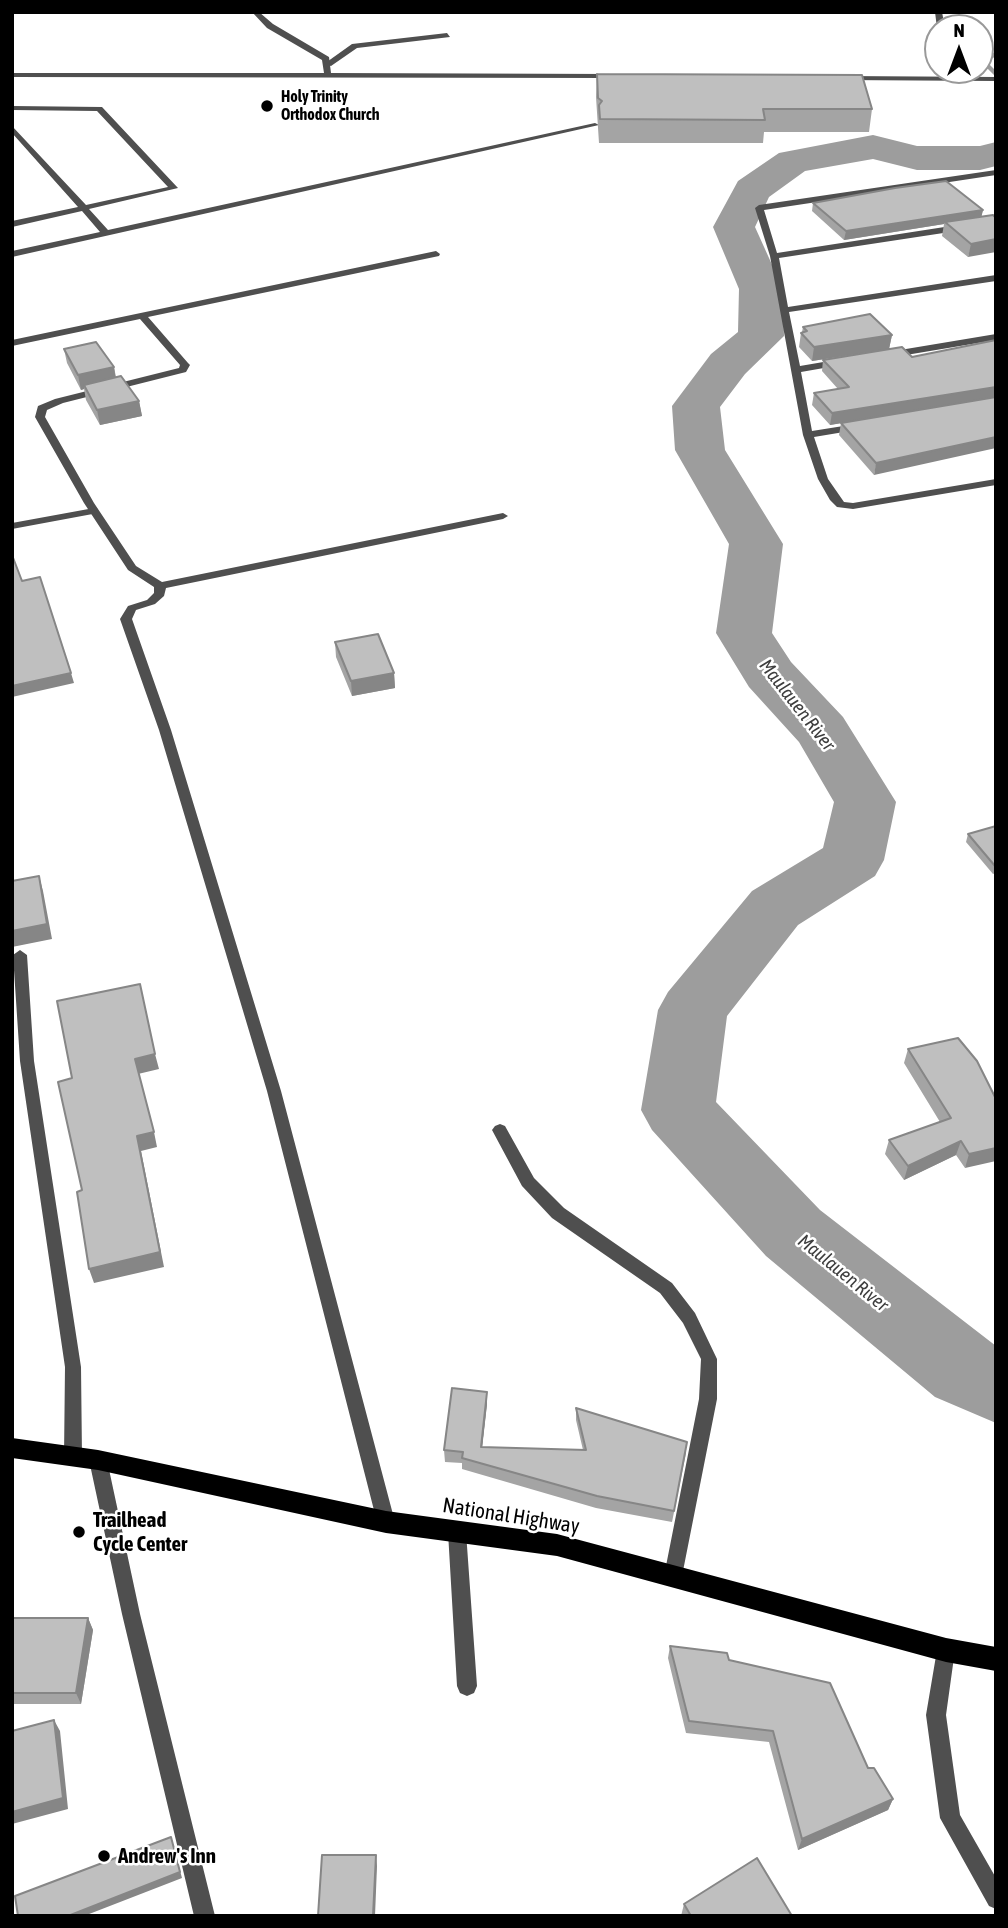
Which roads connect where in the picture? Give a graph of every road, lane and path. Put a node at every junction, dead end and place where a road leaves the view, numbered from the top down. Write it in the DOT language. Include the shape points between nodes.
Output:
graph roads {
  1 [pos="255,12"];
  2 [pos="447,35"];
  3 [pos="328,64"];
  4 [pos="12,75"];
  5 [pos="328,76"];
  6 [pos="924,76"];
  7 [pos="629,77"];
  8 [pos="832,78"];
  9 [pos="12,108"];
  10 [pos="595,125"];
  11 [pos="12,128"];
  12 [pos="996,172"];
  13 [pos="85,209"];
  14 [pos="996,222"];
  15 [pos="12,224"];
  16 [pos="105,232"];
  17 [pos="12,254"];
  18 [pos="436,254"];
  19 [pos="774,256"];
  20 [pos="996,278"];
  21 [pos="784,310"];
  22 [pos="142,316"];
  23 [pos="996,337"];
  24 [pos="12,343"];
  25 [pos="874,357"];
  26 [pos="848,361"];
  27 [pos="794,370"];
  28 [pos="861,426"];
  29 [pos="808,435"];
  30 [pos="996,482"];
  31 [pos="94,511"];
  32 [pos="503,516"];
  33 [pos="12,526"];
  34 [pos="160,586"];
  35 [pos="20,956"];
  36 [pos="500,1129"];
  37 [pos="12,1448"];
  38 [pos="73,1457"];
  39 [pos="98,1460"];
  40 [pos="386,1522"];
  41 [pos="457,1532"];
  42 [pos="673,1576"];
  43 [pos="946,1650"];
  44 [pos="996,1659"];
  45 [pos="467,1686"];
  46 [pos="996,1899"];
  47 [pos="205,1916"];
  1 -- 3 [label="street" via="270,26 319,53"];
  2 -- 3 [label="street" via="355,46"];
  3 -- 5 [label="street"];
  4 -- 5 [label="street"];
  5 -- 7 [label="street"];
  6 -- 8 [label="street"];
  9 -- 13 [label="street" via="99,109 174,188"];
  10 -- 16 [label="street"];
  11 -- 13 [label="street"];
  12 -- 19 [label="street" via="759,208"];
  13 -- 15 [label="street"];
  13 -- 16 [label="street"];
  14 -- 19 [label="street"];
  16 -- 17 [label="street"];
  18 -- 22 [label="street"];
  19 -- 21 [label="street"];
  20 -- 21 [label="street"];
  21 -- 27 [label="street"];
  22 -- 24 [label="street"];
  22 -- 31 [label="street" via="185,365 183,370 42,408 40,417"];
  23 -- 25 [label="street"];
  26 -- 27 [label="street"];
  27 -- 29 [label="street"];
  28 -- 29 [label="street"];
  29 -- 30 [label="street" via="823,479 841,505"];
  31 -- 33 [label="street"];
  31 -- 34 [label="street" via="132,568"];
  32 -- 34 [label="street"];
  34 -- 40 [label="street" via="160,594 132,608 127,619 274,1091"];
  35 -- 38 [label="street" via="27,1062 73,1367"];
  36 -- 42 [label="street" via="528,1182 558,1213 666,1288 689,1318 709,1359 708,1399"];
  37 -- 38 [label="main road, National Highway"];
  38 -- 39 [label="main road, National Highway"];
  39 -- 40 [label="main road, National Highway"];
  39 -- 47 [label="street"];
  40 -- 41 [label="main road, National Highway"];
  41 -- 42 [label="main road, National Highway" via="557,1545"];
  41 -- 45 [label="street"];
  42 -- 43 [label="main road, National Highway"];
  43 -- 44 [label="main road, National Highway"];
  43 -- 46 [label="street" via="936,1715 950,1818"];
}
